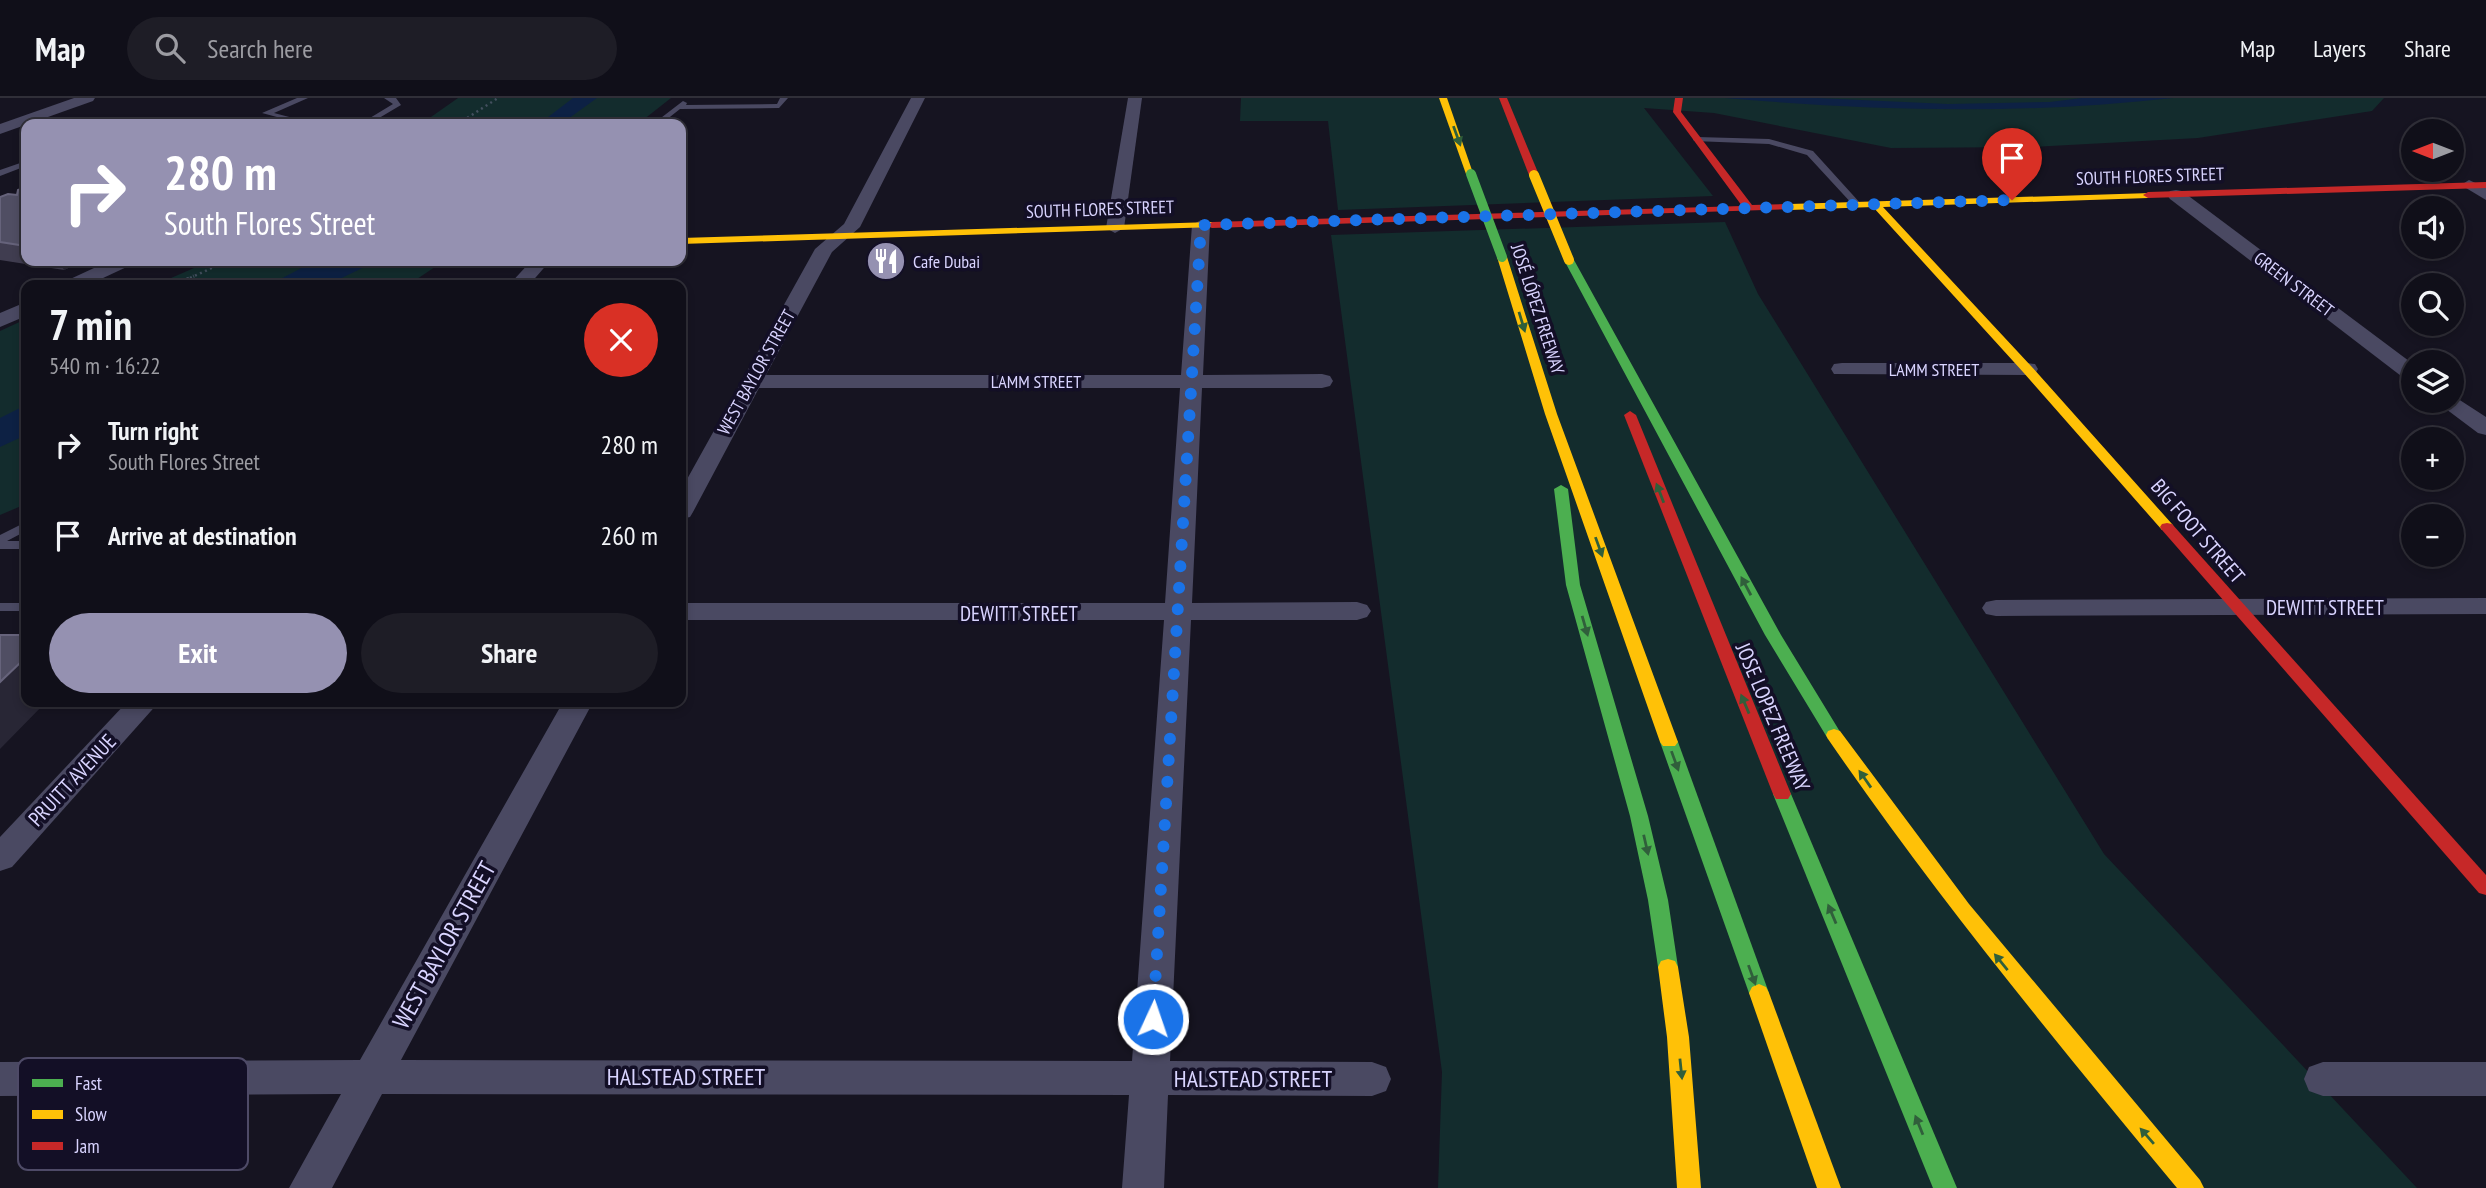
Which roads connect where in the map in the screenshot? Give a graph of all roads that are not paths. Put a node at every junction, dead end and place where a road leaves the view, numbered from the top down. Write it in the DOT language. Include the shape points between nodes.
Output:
graph roads {
  1 [pos="88,98"];
  2 [pos="304,98"];
  3 [pos="388,98"];
  4 [pos="691,98"];
  5 [pos="784,98"];
  6 [pos="918,98"];
  7 [pos="1135,98"];
  8 [pos="1443,98"];
  9 [pos="1678,105"];
  10 [pos="1506,106"];
  11 [pos="677,107"];
  12 [pos="28,119"];
  13 [pos="291,119"];
  14 [pos="373,119"];
  15 [pos="663,119"];
  16 [pos="21,122"];
  17 [pos="0,129"];
  18 [pos="1697,138"];
  19 [pos="21,165"];
  20 [pos="0,173"];
  21 [pos="2477,185"];
  22 [pos="2176,195"];
  23 [pos="2486,195"];
  24 [pos="1857,204"];
  25 [pos="1875,204"];
  26 [pos="1748,207"];
  27 [pos="1201,225"];
  28 [pos="1115,228"];
  29 [pos="838,237"];
  30 [pos="686,242"];
  31 [pos="1569,260"];
  32 [pos="113,266"];
  33 [pos="536,266"];
  34 [pos="84,280"];
  35 [pos="524,280"];
  36 [pos="21,310"];
  37 [pos="0,321"];
  38 [pos="2401,364"];
  39 [pos="1842,369"];
  40 [pos="2027,369"];
  41 [pos="1192,380"];
  42 [pos="1322,381"];
  43 [pos="751,382"];
  44 [pos="2464,412"];
  45 [pos="1551,414"];
  46 [pos="2486,428"];
  47 [pos="686,503"];
  48 [pos="21,529"];
  49 [pos="0,542"];
  50 [pos="21,544"];
  51 [pos="2486,606"];
  52 [pos="0,607"];
  53 [pos="21,607"];
  54 [pos="1996,607"];
  55 [pos="2237,607"];
  56 [pos="1356,611"];
  57 [pos="686,612"];
  58 [pos="1176,613"];
  59 [pos="139,707"];
  60 [pos="575,707"];
  61 [pos="0,858"];
  62 [pos="2486,888"];
  63 [pos="372,1076"];
  64 [pos="248,1077"];
  65 [pos="1149,1077"];
  66 [pos="0,1079"];
  67 [pos="18,1079"];
  68 [pos="1371,1079"];
  69 [pos="2323,1079"];
  70 [pos="2486,1079"];
  71 [pos="310,1188"];
  72 [pos="1143,1188"];
  73 [pos="1689,1188"];
  74 [pos="1829,1188"];
  75 [pos="1945,1188"];
  76 [pos="2192,1188"];
  1 -- 12 [label="street"];
  2 -- 13 [label="lane" via="266,113"];
  3 -- 14 [label="lane" via="397,106"];
  4 -- 11 [label="lane"];
  5 -- 11 [label="lane" via="779,106"];
  6 -- 29 [label="street, WEST BAYLOR STREET" via="851,227"];
  7 -- 28 [label="street"];
  8 -- 45 [label="main road, JOSÉ LÓPEZ FREEWAY, one-way, bridge" via="1502,257"];
  9 -- 18 [label="main road"];
  10 -- 31 [label="main road, bridge"];
  11 -- 15 [label="lane"];
  16 -- 17 [label="street"];
  18 -- 24 [label="lane" via="1803,150"];
  18 -- 26 [label="main road"];
  19 -- 20 [label="lane"];
  21 -- 22 [label="main road, SOUTH FLORES STREET"];
  21 -- 23 [label="street"];
  22 -- 25 [label="main road, SOUTH FLORES STREET"];
  22 -- 38 [label="street, GREEN STREET"];
  24 -- 25 [label="main road, SOUTH FLORES STREET"];
  24 -- 26 [label="main road, SOUTH FLORES STREET"];
  25 -- 40 [label="main road, BIG FOOT STREET"];
  26 -- 27 [label="main road, SOUTH FLORES STREET"];
  27 -- 28 [label="main road, SOUTH FLORES STREET"];
  27 -- 41 [label="street"];
  28 -- 29 [label="main road, SOUTH FLORES STREET"];
  29 -- 30 [label="main road, SOUTH FLORES STREET"];
  29 -- 43 [label="street, WEST BAYLOR STREET" via="824,249"];
  75 -- 31 [label="main road, JOSE LOPEZ FREEWAY, one-way" via="1710,621"];
  76 -- 31 [label="main road, one-way" via="1991,950 1835,736 1773,635"];
  32 -- 34 [label="street"];
  33 -- 35 [label="street"];
  36 -- 37 [label="street"];
  39 -- 40 [label="street, LAMM STREET"];
  40 -- 55 [label="main road, BIG FOOT STREET"];
  41 -- 42 [label="street, LAMM STREET"];
  41 -- 43 [label="street, LAMM STREET"];
  41 -- 58 [label="street"];
  43 -- 47 [label="street, WEST BAYLOR STREET"];
  44 -- 46 [label="street"];
  45 -- 73 [label="main road, one-way" via="1573,585 1639,816 1669,959"];
  45 -- 74 [label="main road, one-way"];
  48 -- 49 [label="lane"];
  49 -- 50 [label="lane"];
  51 -- 55 [label="street, DEWITT STREET"];
  52 -- 53 [label="lane"];
  54 -- 55 [label="street, DEWITT STREET"];
  55 -- 62 [label="main road, BIG FOOT STREET"];
  56 -- 58 [label="street, DEWITT STREET"];
  57 -- 58 [label="street, DEWITT STREET"];
  58 -- 65 [label="street"];
  59 -- 61 [label="street, PRUITT AVENUE"];
  60 -- 63 [label="street, WEST BAYLOR STREET"];
  63 -- 64 [label="street, HALSTEAD STREET"];
  63 -- 65 [label="street, HALSTEAD STREET"];
  63 -- 71 [label="street, WEST BAYLOR STREET"];
  65 -- 68 [label="street, HALSTEAD STREET"];
  65 -- 72 [label="street"];
  66 -- 67 [label="street, HALSTEAD STREET"];
  69 -- 70 [label="street"];
}
